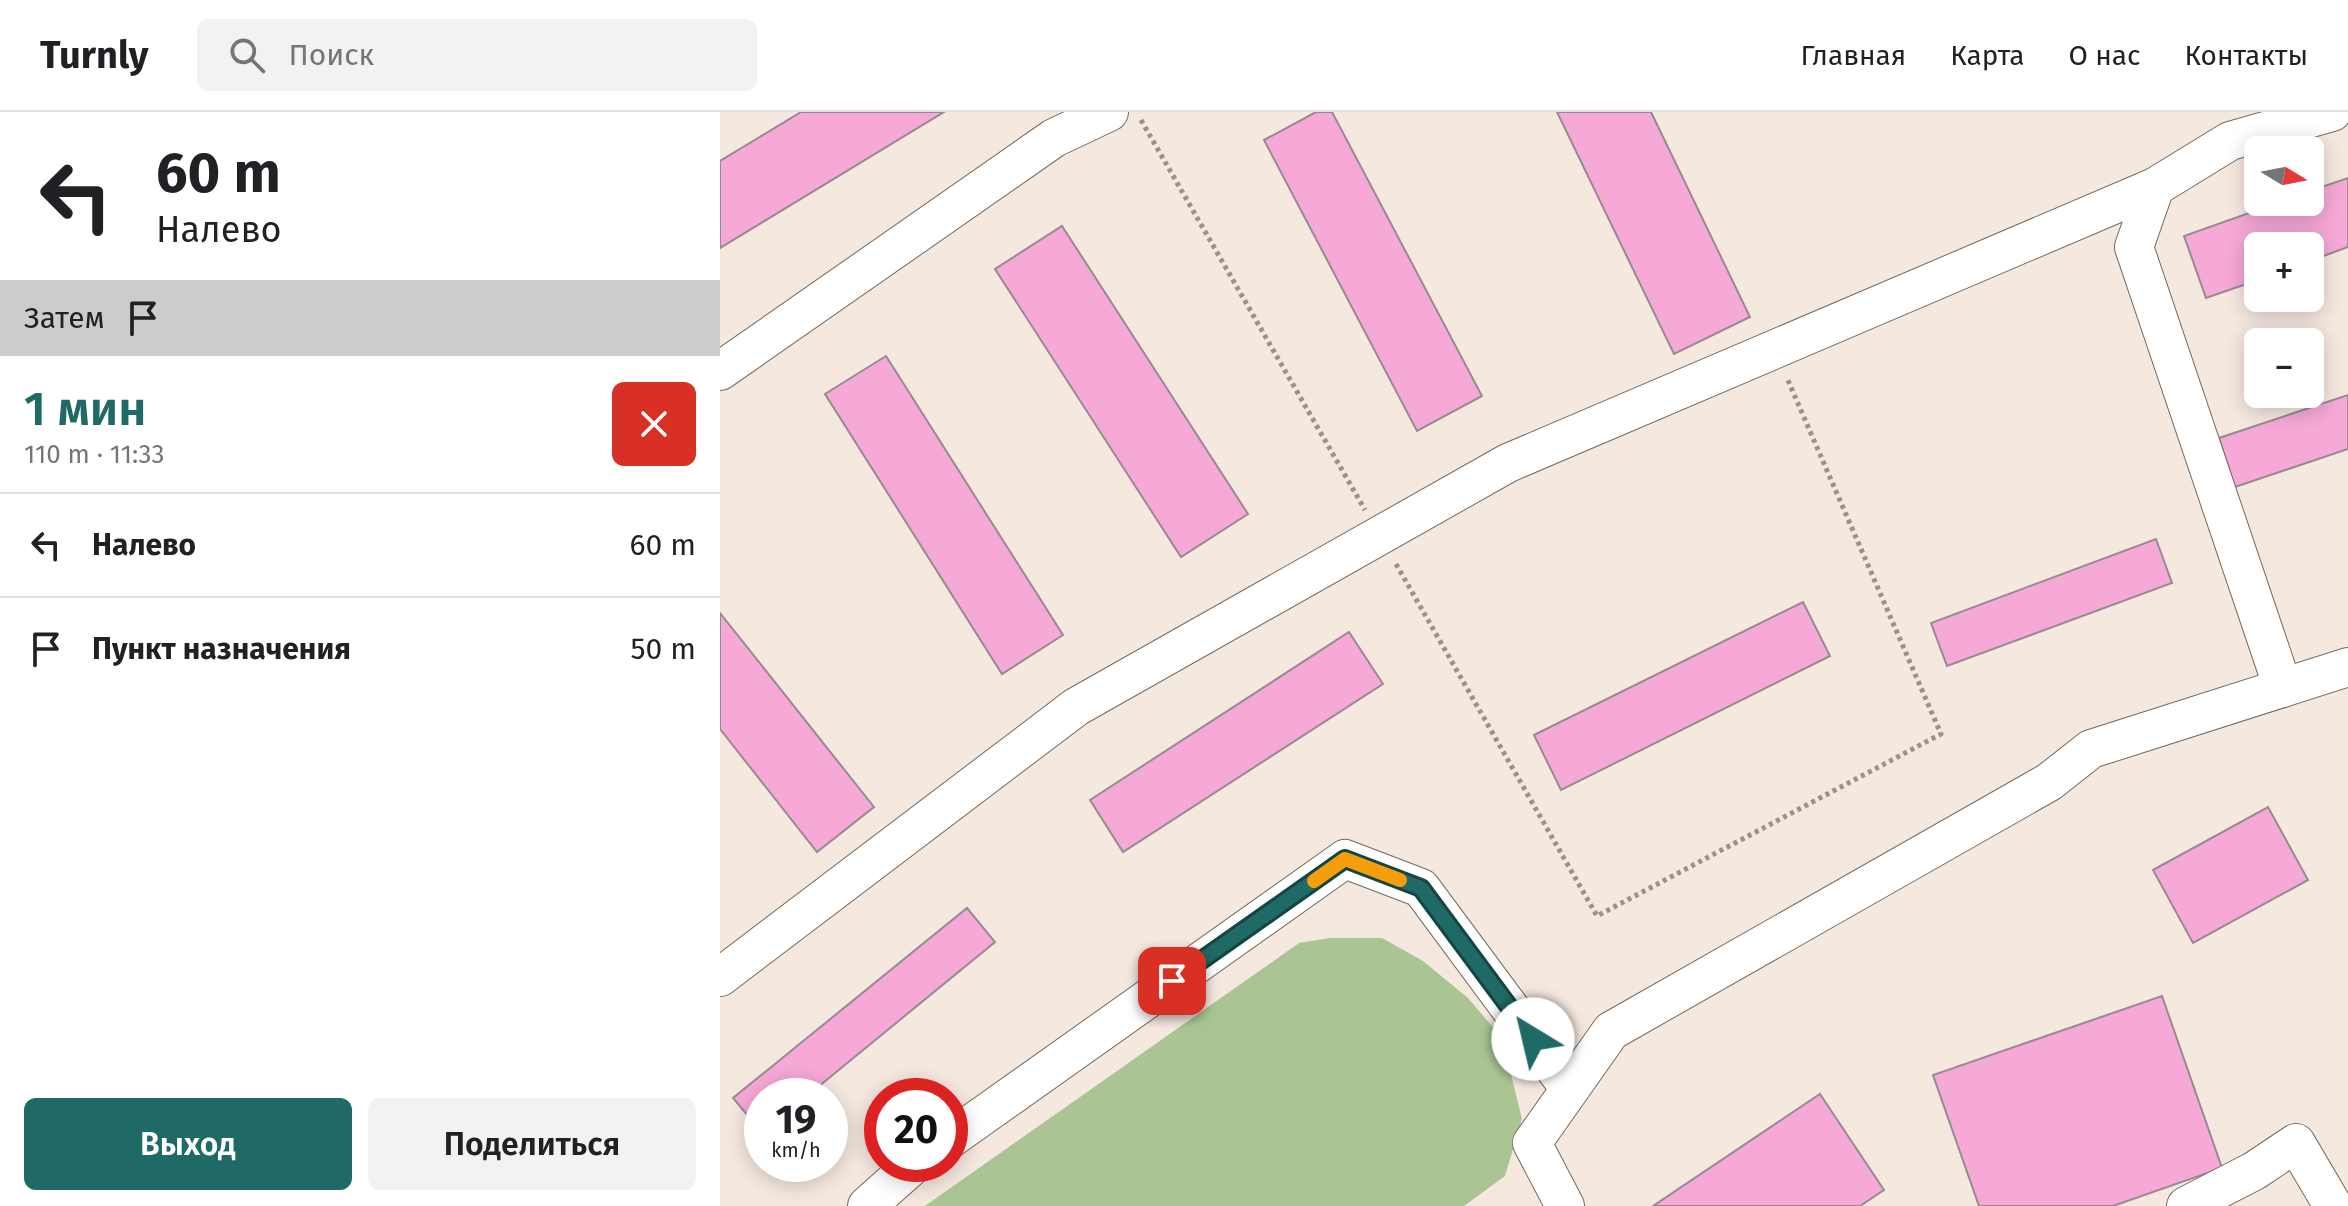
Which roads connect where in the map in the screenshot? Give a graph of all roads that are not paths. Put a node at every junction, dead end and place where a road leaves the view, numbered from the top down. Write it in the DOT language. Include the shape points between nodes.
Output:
graph roads {
  1 [pos="1109,112"];
  2 [pos="2332,112"];
  3 [pos="2155,187"];
  4 [pos="720,371"];
  5 [pos="2348,667"];
  6 [pos="2283,688"];
  7 [pos="720,977"];
  8 [pos="1570,1089"];
  9 [pos="968,1126"];
  10 [pos="894,1182"];
  11 [pos="2332,1205"];
  12 [pos="867,1206"];
  13 [pos="1565,1206"];
  14 [pos="2186,1206"];
  1 -- 4 [label="lane" via="1054,138"];
  2 -- 3 [label="lane" via="2230,141"];
  3 -- 6 [label="lane" via="2134,247"];
  3 -- 7 [label="lane" via="1508,463 1076,707"];
  5 -- 6 [label="lane"];
  6 -- 8 [label="lane" via="2091,749 2049,782 1611,1031"];
  8 -- 9 [label="lane" via="1421,888 1345,859"];
  8 -- 13 [label="lane" via="1532,1143"];
  10 -- 12 [label="lane"];
  11 -- 14 [label="lane" via="2296,1143"];
}
